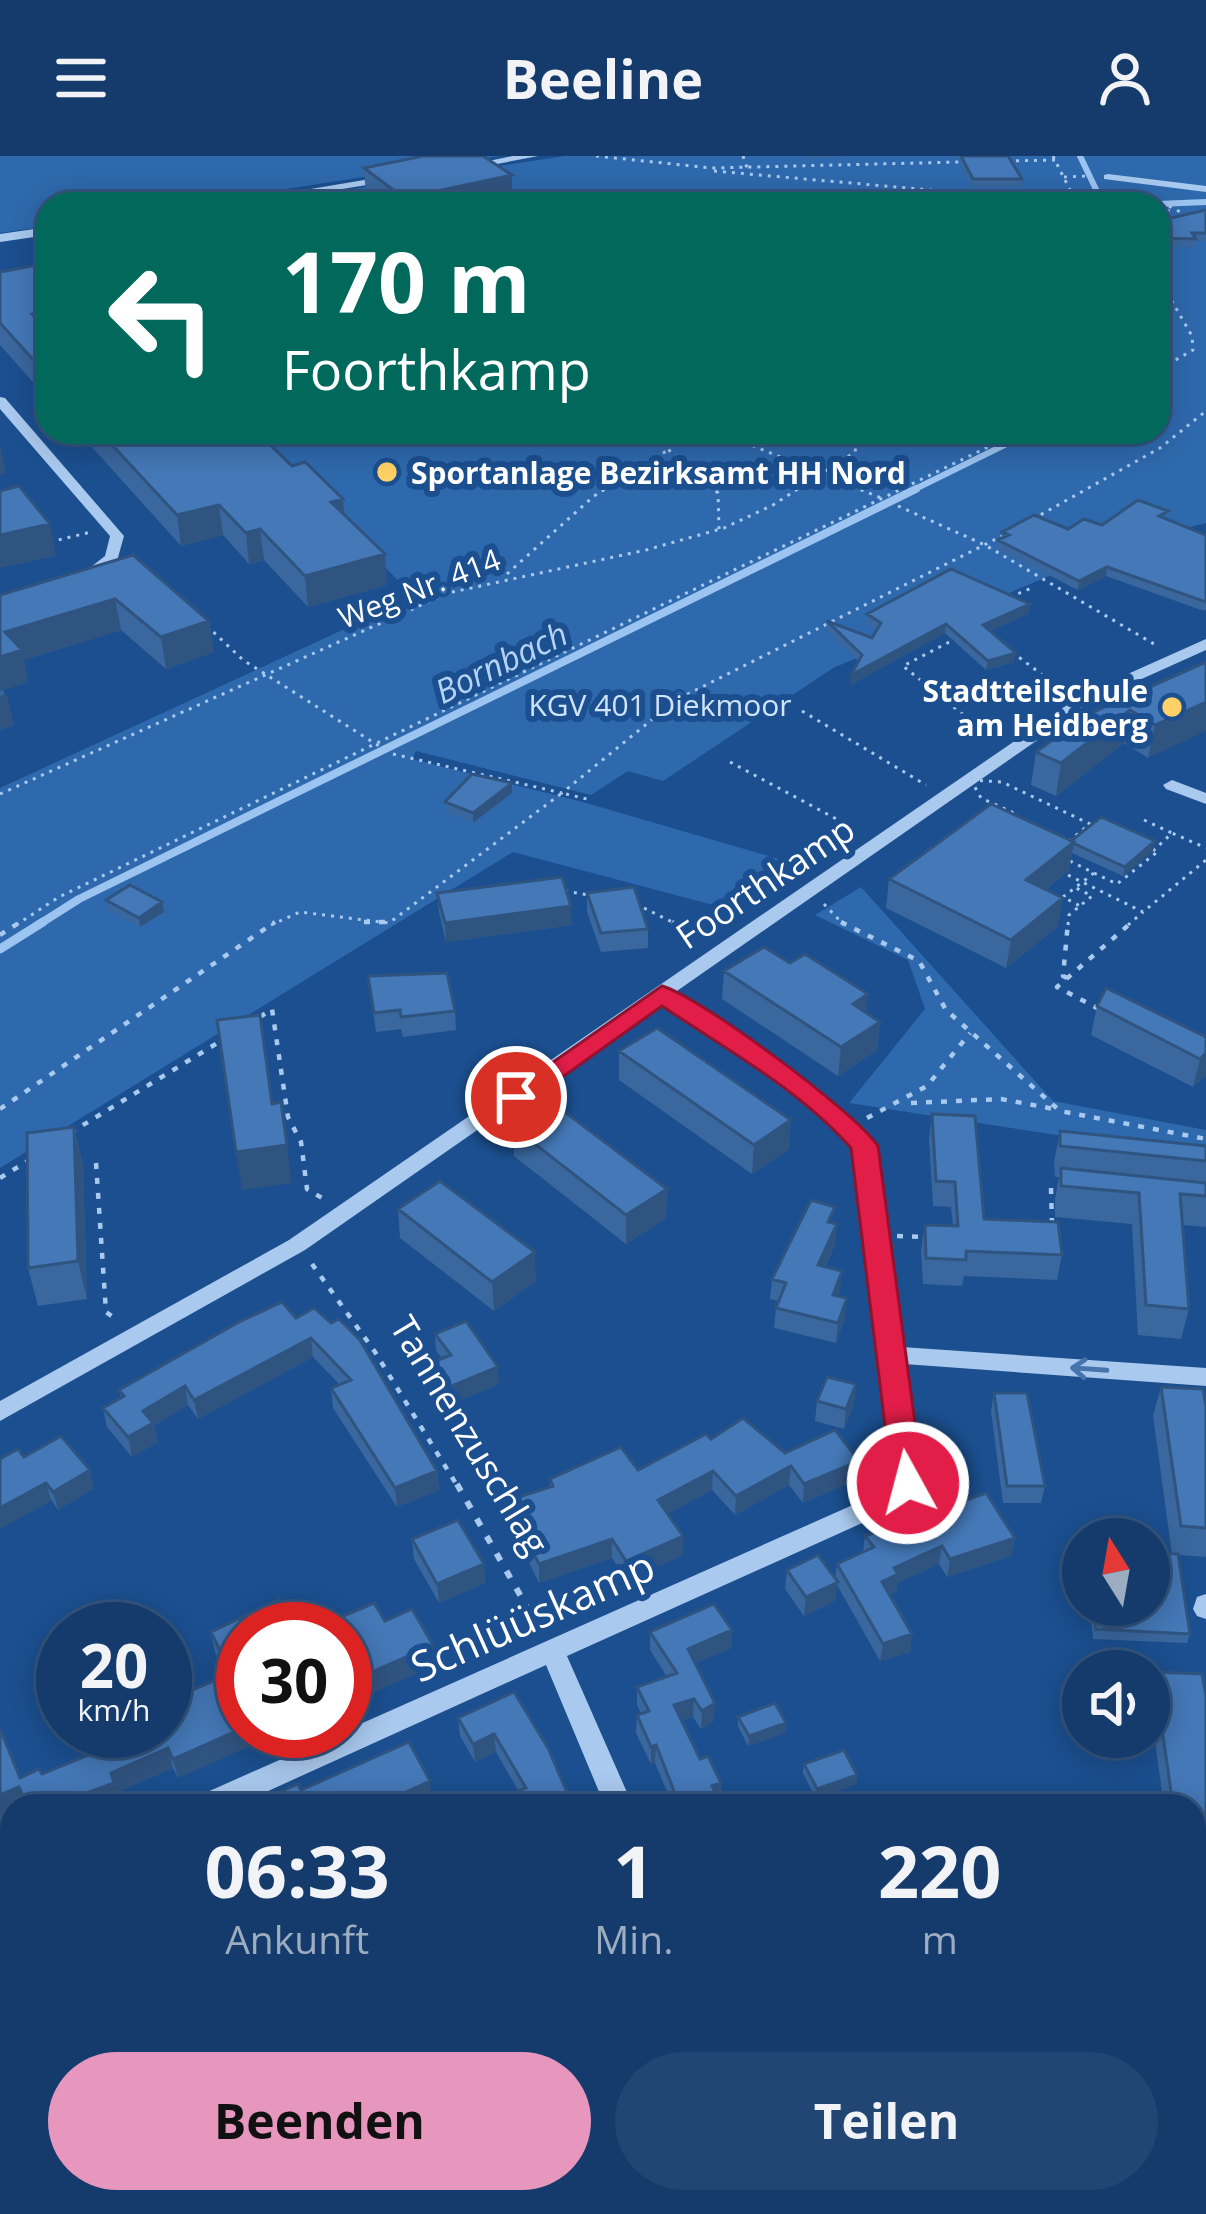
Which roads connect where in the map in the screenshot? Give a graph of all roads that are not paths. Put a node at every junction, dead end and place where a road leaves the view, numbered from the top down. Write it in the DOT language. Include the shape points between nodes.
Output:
graph roads {
  1 [pos="533,156"];
  2 [pos="445,170"];
  3 [pos="401,177"];
  4 [pos="1108,177"];
  5 [pos="1206,189"];
  6 [pos="305,192"];
  7 [pos="36,233"];
  8 [pos="0,238"];
  9 [pos="0,400"];
  10 [pos="36,442"];
  11 [pos="38,444"];
  12 [pos="72,583"];
  13 [pos="1206,644"];
  14 [pos="1172,785"];
  15 [pos="1206,799"];
  16 [pos="662,994"];
  17 [pos="891,1355"];
  18 [pos="1206,1377"];
  19 [pos="0,1412"];
  20 [pos="553,1652"];
  21 [pos="233,1794"];
  22 [pos="614,1794"];
  1 -- 2 [label="street"];
  3 -- 6 [label="street"];
  4 -- 5 [label="street"];
  7 -- 8 [label="street"];
  9 -- 10 [label="street"];
  11 -- 12 [label="street" via="119,543 112,558"];
  13 -- 16 [label="street, Foorthkamp" via="1080,703"];
  14 -- 15 [label="street"];
  16 -- 17 [label="street" via="766,1064 864,1146"];
  16 -- 19 [label="street, Foorthkamp" via="297,1245"];
  18 -- 17 [label="street, one-way"];
  17 -- 20 [label="street, Schlüüskamp" via="908,1483 891,1499"];
  20 -- 21 [label="street, Schlüüskamp"];
  20 -- 22 [label="street"];
}
